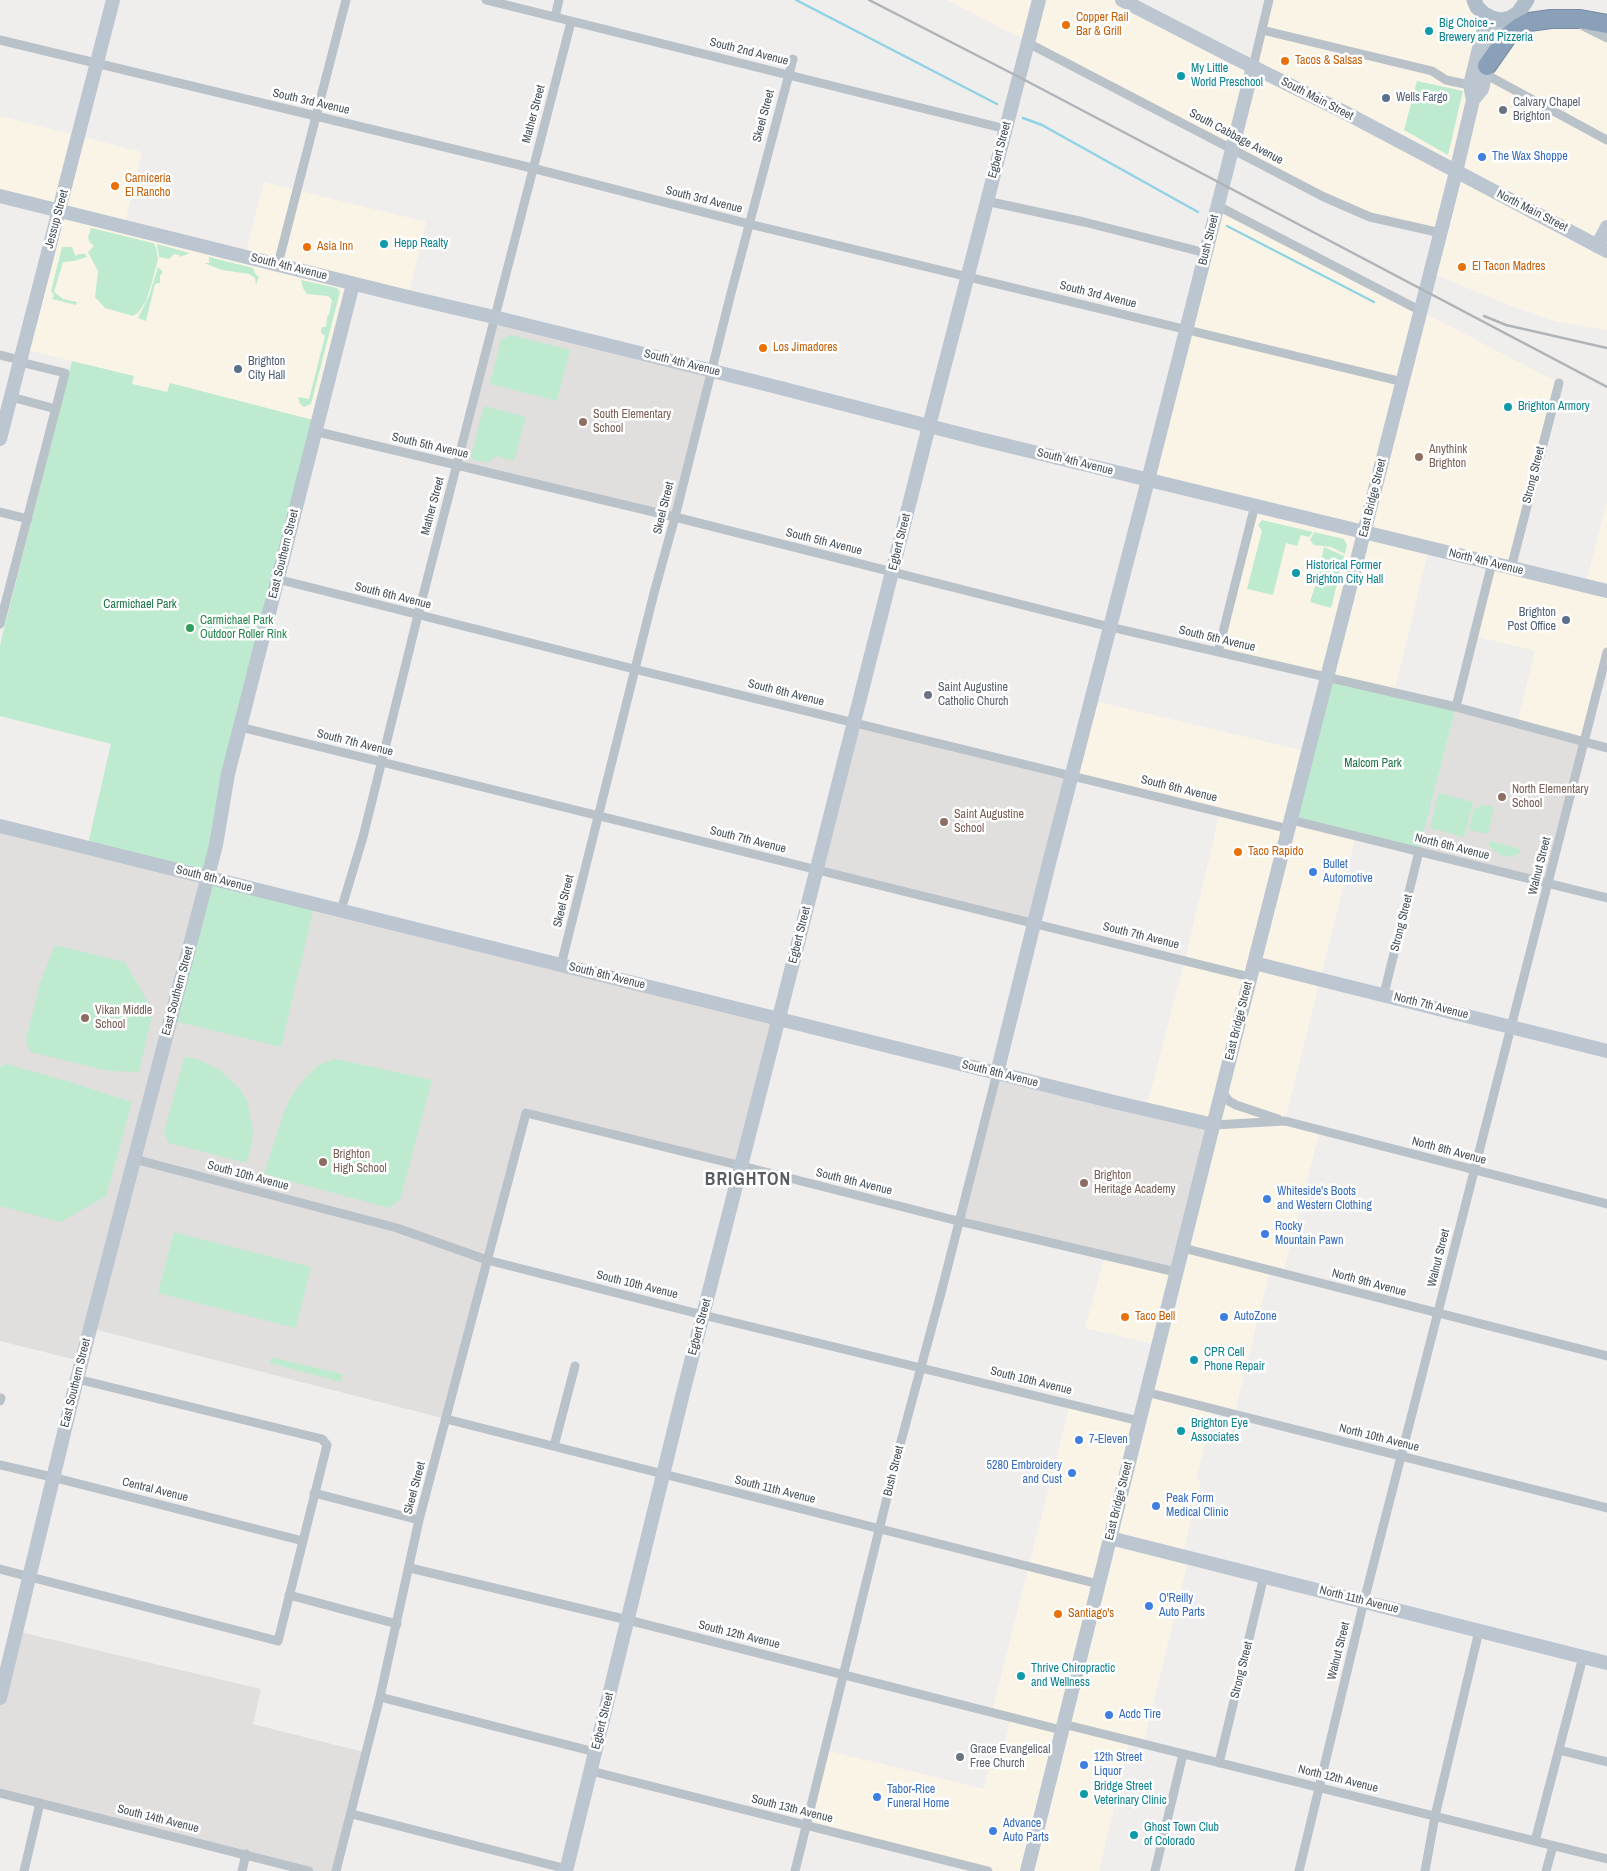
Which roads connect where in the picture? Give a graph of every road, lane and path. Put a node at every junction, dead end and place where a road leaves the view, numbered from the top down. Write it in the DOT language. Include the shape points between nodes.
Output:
graph roads {
  1 [pos="114,0"];
  2 [pos="346,0"];
  3 [pos="486,0"];
  4 [pos="559,0"];
  5 [pos="1039,0"];
  6 [pos="1122,0"];
  7 [pos="1269,0"];
  8 [pos="1474,0"];
  9 [pos="1518,10"];
  10 [pos="1484,14"];
  11 [pos="555,17"];
  12 [pos="1607,19"];
  13 [pos="1572,20"];
  14 [pos="571,22"];
  15 [pos="1607,24"];
  16 [pos="1262,30"];
  17 [pos="1607,38"];
  18 [pos="0,40"];
  19 [pos="1028,43"];
  20 [pos="793,59"];
  21 [pos="98,64"];
  22 [pos="1253,67"];
  23 [pos="1486,70"];
  24 [pos="789,74"];
  25 [pos="1470,85"];
  26 [pos="1473,100"];
  27 [pos="316,116"];
  28 [pos="1006,129"];
  29 [pos="1607,140"];
  30 [pos="1232,149"];
  31 [pos="532,168"];
  32 [pos="1456,172"];
  33 [pos="0,196"];
  34 [pos="986,201"];
  35 [pos="1218,206"];
  36 [pos="59,211"];
  37 [pos="749,224"];
  38 [pos="1607,227"];
  39 [pos="1441,233"];
  40 [pos="1602,248"];
  41 [pos="1206,253"];
  42 [pos="278,264"];
  43 [pos="968,276"];
  44 [pos="352,284"];
  45 [pos="1421,311"];
  46 [pos="494,317"];
  47 [pos="1186,329"];
  48 [pos="0,355"];
  49 [pos="20,361"];
  50 [pos="712,370"];
  51 [pos="1403,382"];
  52 [pos="1559,383"];
  53 [pos="10,397"];
  54 [pos="56,409"];
  55 [pos="929,426"];
  56 [pos="314,431"];
  57 [pos="0,439"];
  58 [pos="457,465"];
  59 [pos="1148,480"];
  60 [pos="1255,505"];
  61 [pos="0,512"];
  62 [pos="30,515"];
  63 [pos="675,517"];
  64 [pos="1364,532"];
  65 [pos="1492,563"];
  66 [pos="1511,568"];
  67 [pos="893,572"];
  68 [pos="277,580"];
  69 [pos="1607,591"];
  70 [pos="418,615"];
  71 [pos="0,624"];
  72 [pos="1110,627"];
  73 [pos="1218,652"];
  74 [pos="1607,652"];
  75 [pos="634,669"];
  76 [pos="1328,678"];
  77 [pos="1456,707"];
  78 [pos="853,722"];
  79 [pos="240,727"];
  80 [pos="1584,742"];
  81 [pos="1607,748"];
  82 [pos="381,762"];
  83 [pos="1072,775"];
  84 [pos="598,815"];
  85 [pos="1290,824"];
  86 [pos="0,826"];
  87 [pos="1420,851"];
  88 [pos="816,869"];
  89 [pos="207,877"];
  90 [pos="1548,883"];
  91 [pos="1607,898"];
  92 [pos="341,910"];
  93 [pos="1034,923"];
  94 [pos="1254,963"];
  95 [pos="561,965"];
  96 [pos="1250,976"];
  97 [pos="1384,994"];
  98 [pos="778,1018"];
  99 [pos="1510,1026"];
  100 [pos="1607,1051"];
  101 [pos="997,1073"];
  102 [pos="1222,1092"];
  103 [pos="526,1113"];
  104 [pos="1285,1121"];
  105 [pos="1214,1125"];
  106 [pos="134,1158"];
  107 [pos="742,1166"];
  108 [pos="1473,1171"];
  109 [pos="1607,1204"];
  110 [pos="958,1222"];
  111 [pos="1183,1248"];
  112 [pos="487,1260"];
  113 [pos="1176,1272"];
  114 [pos="1437,1314"];
  115 [pos="703,1315"];
  116 [pos="1607,1356"];
  117 [pos="575,1366"];
  118 [pos="920,1367"];
  119 [pos="77,1379"];
  120 [pos="1146,1392"];
  121 [pos="446,1419"];
  122 [pos="1138,1421"];
  123 [pos="554,1446"];
  124 [pos="1400,1457"];
  125 [pos="0,1465"];
  126 [pos="663,1474"];
  127 [pos="52,1477"];
  128 [pos="314,1493"];
  129 [pos="1607,1508"];
  130 [pos="419,1520"];
  131 [pos="879,1530"];
  132 [pos="1110,1538"];
  133 [pos="302,1541"];
  134 [pos="410,1568"];
  135 [pos="0,1569"];
  136 [pos="29,1576"];
  137 [pos="1264,1576"];
  138 [pos="1098,1584"];
  139 [pos="289,1595"];
  140 [pos="1364,1601"];
  141 [pos="628,1620"];
  142 [pos="397,1624"];
  143 [pos="1479,1631"];
  144 [pos="1583,1657"];
  145 [pos="1607,1663"];
  146 [pos="844,1674"];
  147 [pos="2,1681"];
  148 [pos="380,1697"];
  149 [pos="0,1698"];
  150 [pos="1062,1727"];
  151 [pos="1559,1750"];
  152 [pos="595,1752"];
  153 [pos="1183,1754"];
  154 [pos="1607,1762"];
  155 [pos="1219,1763"];
  156 [pos="591,1772"];
  157 [pos="1318,1786"];
  158 [pos="0,1792"];
  159 [pos="40,1802"];
  160 [pos="352,1814"];
  161 [pos="1435,1816"];
  162 [pos="806,1826"];
  163 [pos="1535,1841"];
  164 [pos="1553,1846"];
  165 [pos="246,1854"];
  166 [pos="1607,1859"];
  167 [pos="566,1870"];
  168 [pos="24,1871"];
  169 [pos="242,1871"];
  170 [pos="309,1871"];
  171 [pos="336,1871"];
  172 [pos="795,1871"];
  173 [pos="988,1871"];
  174 [pos="1027,1871"];
  175 [pos="1155,1871"];
  176 [pos="1298,1871"];
  177 [pos="1425,1871"];
  178 [pos="1546,1871"];
  1 -- 21 [label="street, Jessup Street"];
  2 -- 27 [label="street"];
  3 -- 11 [label="street, South 2nd Avenue"];
  4 -- 11 [label="street"];
  5 -- 19 [label="street, Egbert Street"];
  6 -- 22 [label="street, South Main Street"];
  7 -- 16 [label="street, Bush Street"];
  8 -- 10 [label="main road"];
  9 -- 10 [label="main road" via="1501,20"];
  9 -- 12 [label="highway" via="1560,8"];
  9 -- 23 [label="street" via="1496,31"];
  10 -- 25 [label="street"];
  11 -- 14 [label="street, South 2nd Avenue"];
  13 -- 15 [label="highway"];
  13 -- 17 [label="street"];
  13 -- 23 [label="highway" via="1551,18 1522,26 1508,36"];
  14 -- 24 [label="street, South 2nd Avenue"];
  14 -- 31 [label="street, Mather Street"];
  16 -- 22 [label="street, Bush Street"];
  16 -- 25 [label="street" via="1432,71 1446,80"];
  18 -- 21 [label="street, South 3rd Avenue"];
  19 -- 28 [label="street, Egbert Street"];
  19 -- 30 [label="street, South Cabbage Avenue"];
  20 -- 24 [label="street, Skeel Street"];
  21 -- 27 [label="street, South 3rd Avenue"];
  21 -- 36 [label="street, Jessup Street"];
  22 -- 30 [label="street, Bush Street"];
  22 -- 32 [label="street, South Main Street"];
  23 -- 26 [label="street" via="1482,89"];
  23 -- 29 [label="street"];
  24 -- 28 [label="street, South 2nd Avenue"];
  24 -- 37 [label="street, Skeel Street"];
  25 -- 26 [label="street"];
  26 -- 32 [label="street, East Bridge Street"];
  27 -- 31 [label="street, South 3rd Avenue"];
  27 -- 42 [label="street"];
  28 -- 34 [label="street, Egbert Street"];
  30 -- 35 [label="street, Bush Street"];
  30 -- 39 [label="street, South Cabbage Avenue" via="1370,217"];
  31 -- 37 [label="street, South 3rd Avenue"];
  31 -- 46 [label="street, Mather Street"];
  32 -- 39 [label="street, East Bridge Street"];
  32 -- 40 [label="street, North Main Street"];
  33 -- 36 [label="street, South 4th Avenue"];
  34 -- 41 [label="street"];
  34 -- 43 [label="street, Egbert Street"];
  35 -- 41 [label="street, Bush Street"];
  35 -- 45 [label="street"];
  36 -- 42 [label="street, South 4th Avenue"];
  36 -- 49 [label="street, Jessup Street"];
  37 -- 43 [label="street, South 3rd Avenue"];
  37 -- 50 [label="street, Skeel Street"];
  38 -- 40 [label="street"];
  39 -- 45 [label="street, East Bridge Street"];
  41 -- 47 [label="street, Bush Street"];
  42 -- 44 [label="street, South 4th Avenue"];
  43 -- 47 [label="street, South 3rd Avenue"];
  43 -- 55 [label="street, Egbert Street"];
  44 -- 46 [label="street, South 4th Avenue"];
  44 -- 56 [label="street, East Southern Street"];
  45 -- 51 [label="street, East Bridge Street"];
  46 -- 50 [label="street, South 4th Avenue"];
  46 -- 58 [label="street, Mather Street"];
  47 -- 51 [label="street, South 3rd Avenue"];
  47 -- 59 [label="street, Bush Street"];
  48 -- 49 [label="street"];
  49 -- 53 [label="street, Jessup Street"];
  49 -- 54 [label="street" via="65,373"];
  50 -- 55 [label="street, South 4th Avenue"];
  50 -- 63 [label="street, Skeel Street"];
  51 -- 64 [label="street, East Bridge Street"];
  52 -- 66 [label="street, Strong Street"];
  53 -- 54 [label="street"];
  53 -- 57 [label="street, Jessup Street"];
  54 -- 62 [label="street"];
  55 -- 59 [label="street, South 4th Avenue"];
  55 -- 67 [label="street, Egbert Street"];
  56 -- 58 [label="street, South 5th Avenue"];
  56 -- 68 [label="street, East Southern Street"];
  58 -- 63 [label="street, South 5th Avenue"];
  58 -- 70 [label="street, Mather Street"];
  59 -- 60 [label="street, South 4th Avenue"];
  59 -- 72 [label="street, Bush Street"];
  60 -- 64 [label="street, South 4th Avenue"];
  60 -- 73 [label="street"];
  61 -- 62 [label="street"];
  62 -- 71 [label="street"];
  63 -- 67 [label="street, South 5th Avenue"];
  63 -- 75 [label="street, Skeel Street"];
  64 -- 65 [label="street, North 4th Avenue"];
  64 -- 76 [label="street, East Bridge Street"];
  65 -- 66 [label="street, North 4th Avenue"];
  65 -- 77 [label="street"];
  66 -- 69 [label="street, North 4th Avenue"];
  67 -- 72 [label="street, South 5th Avenue"];
  67 -- 78 [label="street, Egbert Street"];
  68 -- 70 [label="street, South 6th Avenue"];
  68 -- 79 [label="street, East Southern Street"];
  70 -- 75 [label="street, South 6th Avenue"];
  70 -- 82 [label="street, Mather Street"];
  72 -- 73 [label="street, South 5th Avenue"];
  72 -- 83 [label="street, Bush Street"];
  73 -- 76 [label="street, South 5th Avenue"];
  74 -- 80 [label="street, Walnut Street"];
  75 -- 78 [label="street, South 6th Avenue"];
  75 -- 84 [label="street, Skeel Street"];
  76 -- 77 [label="street, South 5th Avenue"];
  76 -- 85 [label="street, East Bridge Street"];
  77 -- 80 [label="street, South 5th Avenue"];
  78 -- 83 [label="street, South 6th Avenue"];
  78 -- 88 [label="street, Egbert Street"];
  79 -- 82 [label="street, South 7th Avenue"];
  79 -- 89 [label="street, East Southern Street"];
  80 -- 81 [label="street, South 5th Avenue"];
  80 -- 90 [label="street, Walnut Street"];
  82 -- 84 [label="street, South 7th Avenue"];
  82 -- 92 [label="street, Mather Street"];
  83 -- 85 [label="street, South 6th Avenue"];
  83 -- 93 [label="street, Bush Street"];
  84 -- 88 [label="street, South 7th Avenue"];
  84 -- 95 [label="street, Skeel Street"];
  85 -- 87 [label="street, North 6th Avenue"];
  85 -- 94 [label="street, East Bridge Street"];
  86 -- 89 [label="street, South 8th Avenue"];
  87 -- 90 [label="street, North 6th Avenue"];
  87 -- 97 [label="street, Strong Street"];
  88 -- 93 [label="street, South 7th Avenue"];
  88 -- 98 [label="street, Egbert Street"];
  89 -- 92 [label="street, South 8th Avenue"];
  89 -- 106 [label="street, East Southern Street"];
  90 -- 91 [label="street, North 6th Avenue"];
  90 -- 99 [label="street, Walnut Street"];
  92 -- 95 [label="street, South 8th Avenue"];
  93 -- 96 [label="street, South 7th Avenue"];
  93 -- 101 [label="street, Bush Street"];
  94 -- 96 [label="street, East Bridge Street"];
  94 -- 97 [label="street, North 7th Avenue"];
  95 -- 98 [label="street, South 8th Avenue"];
  96 -- 102 [label="street, East Bridge Street"];
  97 -- 99 [label="street, North 7th Avenue"];
  98 -- 101 [label="street, South 8th Avenue"];
  98 -- 107 [label="street, Egbert Street"];
  99 -- 100 [label="street, North 7th Avenue"];
  99 -- 108 [label="street, Walnut Street"];
  101 -- 105 [label="street, South 8th Avenue"];
  101 -- 110 [label="street, Bush Street"];
  102 -- 104 [label="street, North 8th Avenue" via="1236,1105"];
  102 -- 105 [label="street, East Bridge Street"];
  103 -- 107 [label="street, South 9th Avenue"];
  103 -- 112 [label="street, Skeel Street"];
  104 -- 105 [label="street, North 8th Avenue"];
  104 -- 108 [label="street, North 8th Avenue"];
  105 -- 111 [label="street, East Bridge Street"];
  106 -- 112 [label="street, South 10th Avenue" via="397,1228"];
  106 -- 119 [label="street, East Southern Street"];
  107 -- 110 [label="street, South 9th Avenue"];
  107 -- 115 [label="street, Egbert Street"];
  108 -- 109 [label="street, North 8th Avenue"];
  108 -- 114 [label="street, Walnut Street"];
  110 -- 113 [label="street, South 9th Avenue"];
  110 -- 118 [label="street, Bush Street"];
  111 -- 113 [label="street, East Bridge Street"];
  111 -- 114 [label="street, North 9th Avenue"];
  112 -- 115 [label="street, South 10th Avenue"];
  112 -- 121 [label="street, Skeel Street"];
  113 -- 120 [label="street, East Bridge Street"];
  114 -- 116 [label="street, North 9th Avenue"];
  114 -- 124 [label="street, Walnut Street"];
  115 -- 118 [label="street, South 10th Avenue"];
  115 -- 126 [label="street, Egbert Street"];
  117 -- 123 [label="street"];
  118 -- 122 [label="street, South 10th Avenue"];
  118 -- 131 [label="street, Bush Street"];
  119 -- 127 [label="street, East Southern Street"];
  119 -- 128 [label="street" via="322,1439 327,1445"];
  120 -- 122 [label="street, East Bridge Street"];
  120 -- 124 [label="street, North 10th Avenue"];
  121 -- 123 [label="street, South 11th Avenue"];
  121 -- 130 [label="street, Skeel Street"];
  122 -- 132 [label="street, East Bridge Street"];
  123 -- 126 [label="street, South 11th Avenue"];
  124 -- 129 [label="street, North 10th Avenue"];
  124 -- 140 [label="street, Walnut Street"];
  125 -- 127 [label="street, Central Avenue"];
  126 -- 131 [label="street, South 11th Avenue"];
  126 -- 141 [label="street, Egbert Street"];
  127 -- 133 [label="street, Central Avenue"];
  127 -- 136 [label="street, East Southern Street"];
  128 -- 130 [label="street"];
  128 -- 133 [label="street"];
  130 -- 134 [label="street, Skeel Street"];
  131 -- 138 [label="street, South 11th Avenue"];
  131 -- 146 [label="street, Bush Street"];
  132 -- 137 [label="street, North 11th Avenue"];
  132 -- 138 [label="street, East Bridge Street"];
  133 -- 139 [label="street"];
  134 -- 141 [label="street, South 12th Avenue"];
  134 -- 142 [label="street, Skeel Street"];
  135 -- 136 [label="street"];
  136 -- 139 [label="street" via="278,1641"];
  136 -- 147 [label="street, East Southern Street"];
  137 -- 140 [label="street, North 11th Avenue"];
  137 -- 155 [label="street, Strong Street"];
  138 -- 150 [label="street, East Bridge Street"];
  139 -- 142 [label="street"];
  140 -- 143 [label="street, North 11th Avenue"];
  140 -- 157 [label="street, Walnut Street"];
  141 -- 146 [label="street, South 12th Avenue"];
  141 -- 152 [label="street, Egbert Street"];
  142 -- 148 [label="street, Skeel Street"];
  143 -- 144 [label="street, North 11th Avenue"];
  143 -- 161 [label="street"];
  144 -- 145 [label="street, North 11th Avenue"];
  144 -- 151 [label="street"];
  146 -- 150 [label="street, South 12th Avenue"];
  146 -- 162 [label="street, Bush Street"];
  147 -- 149 [label="street, East Southern Street"];
  148 -- 152 [label="street"];
  148 -- 160 [label="street, Skeel Street"];
  150 -- 153 [label="street, North 12th Avenue"];
  150 -- 174 [label="street, East Bridge Street"];
  151 -- 154 [label="street"];
  151 -- 163 [label="street"];
  152 -- 156 [label="street, Egbert Street"];
  153 -- 155 [label="street, North 12th Avenue"];
  153 -- 175 [label="street"];
  155 -- 157 [label="street, North 12th Avenue"];
  156 -- 162 [label="street, South 13th Avenue"];
  156 -- 167 [label="street, Egbert Street"];
  157 -- 161 [label="street, North 12th Avenue"];
  157 -- 176 [label="street, Walnut Street"];
  158 -- 159 [label="street, South 14th Avenue"];
  159 -- 165 [label="street, South 14th Avenue"];
  159 -- 168 [label="street"];
  160 -- 167 [label="street"];
  160 -- 171 [label="street, Skeel Street"];
  161 -- 163 [label="street, North 12th Avenue"];
  161 -- 177 [label="street"];
  162 -- 172 [label="street, Bush Street"];
  162 -- 173 [label="street, South 13th Avenue"];
  163 -- 164 [label="street, North 12th Avenue"];
  164 -- 166 [label="street, North 12th Avenue"];
  164 -- 178 [label="street"];
  165 -- 169 [label="street"];
  165 -- 170 [label="street, South 14th Avenue"];
}
